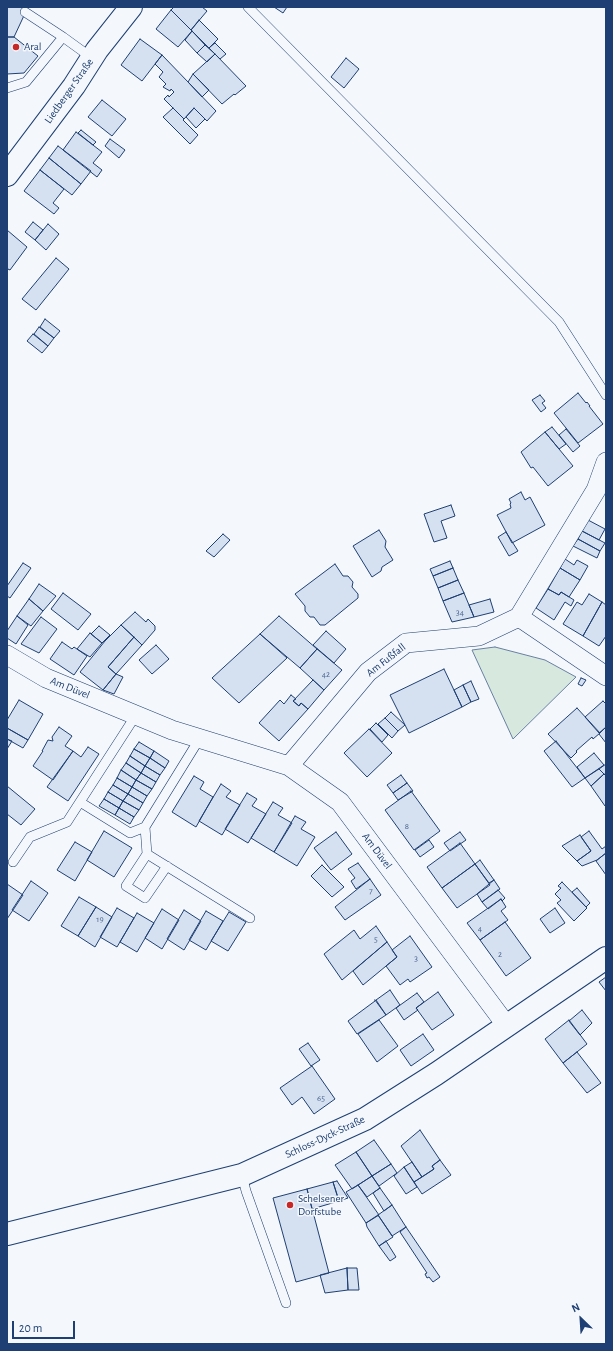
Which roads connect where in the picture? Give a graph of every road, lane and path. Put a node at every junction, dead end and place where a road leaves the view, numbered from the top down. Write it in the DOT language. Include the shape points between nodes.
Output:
graph roads {
  1 [pos="130,7"];
  2 [pos="248,7"];
  3 [pos="25,12"];
  4 [pos="63,37"];
  5 [pos="92,58"];
  6 [pos="7,88"];
  7 [pos="7,175"];
  8 [pos="606,395"];
  9 [pos="606,462"];
  10 [pos="519,617"];
  11 [pos="7,655"];
  12 [pos="606,676"];
  13 [pos="136,715"];
  14 [pos="200,738"];
  15 [pos="289,766"];
  16 [pos="80,802"];
  17 [pos="145,827"];
  18 [pos="147,854"];
  19 [pos="14,862"];
  20 [pos="167,866"];
  21 [pos="250,918"];
  22 [pos="606,958"];
  23 [pos="507,1026"];
  24 [pos="242,1175"];
  25 [pos="7,1234"];
  26 [pos="286,1303"];
  1 -- 5 [label="street, Liedberger Straße"];
  2 -- 8 [label="lane" via="558,322"];
  3 -- 4 [label="lane"];
  4 -- 5 [label="lane"];
  4 -- 6 [label="lane" via="26,82"];
  5 -- 7 [label="street, Liedberger Straße"];
  9 -- 10 [label="street" via="596,490"];
  10 -- 12 [label="street"];
  10 -- 15 [label="street, Am Fußfall" via="479,636 406,643 368,672"];
  11 -- 13 [label="street, Am Düvel" via="46,678"];
  13 -- 14 [label="street, Am Düvel"];
  13 -- 16 [label="lane"];
  14 -- 15 [label="street, Am Düvel"];
  14 -- 17 [label="lane"];
  15 -- 23 [label="street, Am Düvel" via="340,802"];
  16 -- 17 [label="lane" via="130,833"];
  16 -- 19 [label="lane" via="67,822 30,837"];
  17 -- 18 [label="lane"];
  18 -- 20 [label="lane"];
  18 -- 20 [label="lane" via="126,886 145,898"];
  20 -- 21 [label="lane"];
  22 -- 23 [label="street, Schloss-Dyck-Straße"];
  23 -- 24 [label="street, Schloss-Dyck-Straße" via="365,1119"];
  24 -- 25 [label="street, Schloss-Dyck-Straße"];
  24 -- 26 [label="lane"];
}
